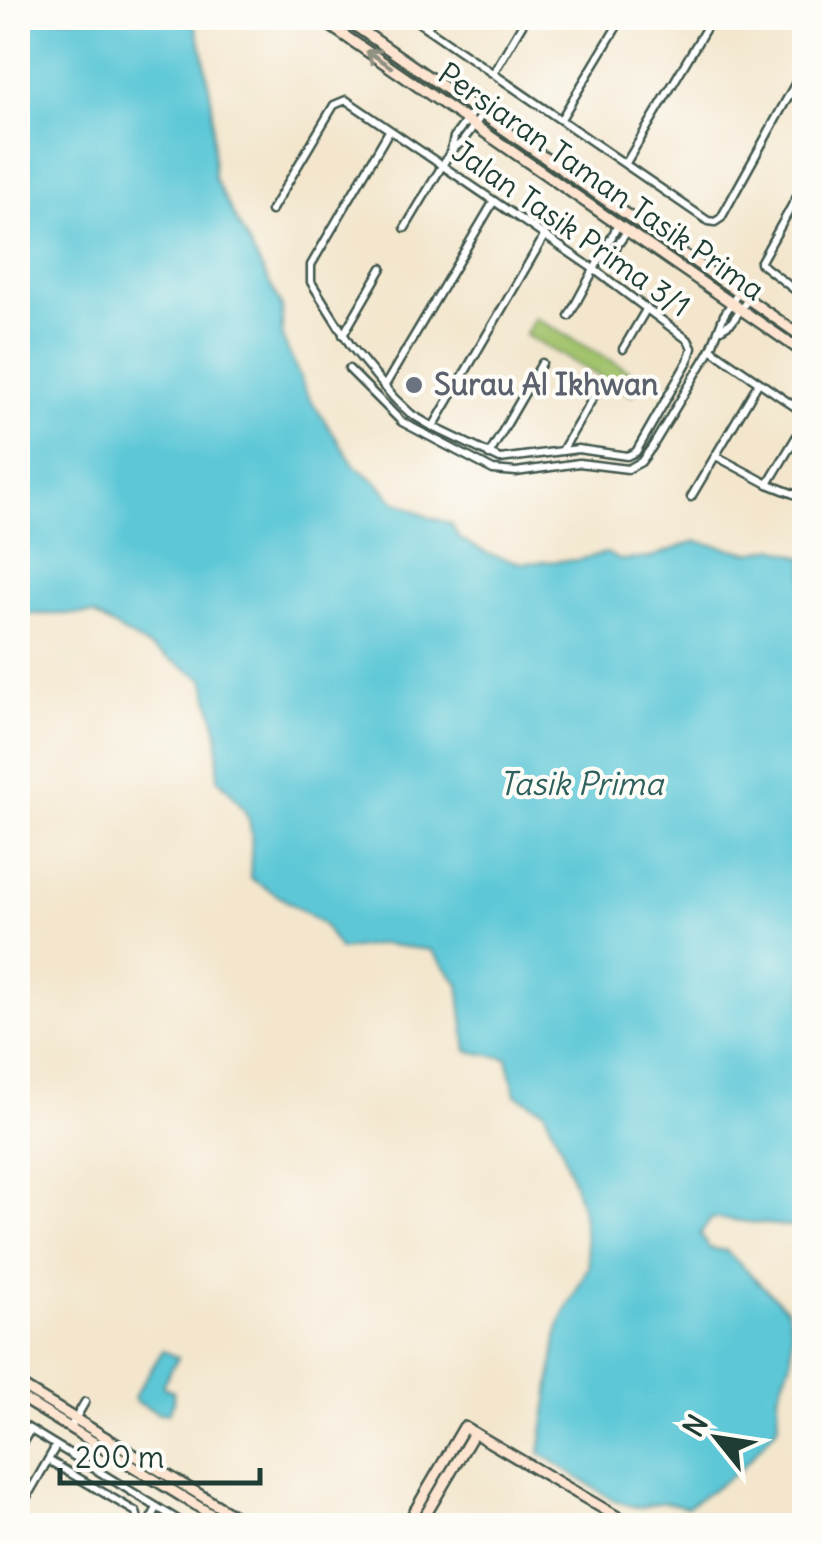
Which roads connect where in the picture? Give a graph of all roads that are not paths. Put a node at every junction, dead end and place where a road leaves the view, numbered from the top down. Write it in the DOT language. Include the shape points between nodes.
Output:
graph roads {
  1 [pos="319,18"];
  2 [pos="344,18"];
  3 [pos="412,18"];
  4 [pos="434,18"];
  5 [pos="526,18"];
  6 [pos="622,18"];
  7 [pos="712,18"];
  8 [pos="427,28"];
  9 [pos="804,68"];
  10 [pos="494,72"];
  11 [pos="478,112"];
  12 [pos="561,119"];
  13 [pos="471,122"];
  14 [pos="389,130"];
  15 [pos="626,163"];
  16 [pos="442,164"];
  17 [pos="804,184"];
  18 [pos="494,201"];
  19 [pos="271,211"];
  20 [pos="624,227"];
  21 [pos="405,228"];
  22 [pos="545,236"];
  23 [pos="382,268"];
  24 [pos="595,270"];
  25 [pos="804,285"];
  26 [pos="743,296"];
  27 [pos="802,296"];
  28 [pos="736,306"];
  29 [pos="647,308"];
  30 [pos="569,316"];
  31 [pos="343,335"];
  32 [pos="804,338"];
  33 [pos="623,349"];
  34 [pos="710,349"];
  35 [pos="804,354"];
  36 [pos="542,363"];
  37 [pos="348,369"];
  38 [pos="759,382"];
  39 [pos="384,387"];
  40 [pos="597,391"];
  41 [pos="804,413"];
  42 [pos="804,424"];
  43 [pos="434,427"];
  44 [pos="562,450"];
  45 [pos="489,455"];
  46 [pos="716,456"];
  47 [pos="768,484"];
  48 [pos="691,497"];
  49 [pos="804,498"];
  50 [pos="18,1384"];
  51 [pos="18,1396"];
  52 [pos="85,1402"];
  53 [pos="18,1422"];
  54 [pos="73,1424"];
  55 [pos="30,1430"];
  56 [pos="474,1433"];
  57 [pos="56,1446"];
  58 [pos="18,1450"];
  59 [pos="48,1460"];
  60 [pos="157,1508"];
  61 [pos="18,1512"];
  62 [pos="134,1526"];
  63 [pos="147,1526"];
  64 [pos="188,1526"];
  65 [pos="230,1526"];
  66 [pos="251,1526"];
  67 [pos="406,1526"];
  68 [pos="419,1526"];
  69 [pos="633,1526"];
  13 -- 1 [label="main road, Persiaran Taman Tasik Prima, one-way"];
  2 -- 11 [label="main road, Persiaran Taman Tasik Prima"];
  3 -- 8 [label="street"];
  4 -- 8 [label="street"];
  5 -- 10 [label="street"];
  6 -- 12 [label="street"];
  7 -- 15 [label="street"];
  8 -- 10 [label="street"];
  9 -- 15 [label="street" via="715,222"];
  10 -- 12 [label="street"];
  11 -- 13 [label="street"];
  11 -- 26 [label="main road, Persiaran Taman Tasik Prima"];
  12 -- 15 [label="street"];
  13 -- 16 [label="street"];
  13 -- 20 [label="main road, Persiaran Taman Tasik Prima"];
  14 -- 16 [label="street, Jalan Tasik Prima 3/1"];
  14 -- 19 [label="street, Jalan Tasik Prima 3/1" via="339,100"];
  14 -- 31 [label="street, Jalan Tasik Prima 3/1" via="311,265 311,282"];
  16 -- 18 [label="street, Jalan Tasik Prima 3/1"];
  16 -- 21 [label="street"];
  17 -- 27 [label="street" via="760,263"];
  18 -- 22 [label="street, Jalan Tasik Prima 3/1"];
  18 -- 39 [label="street"];
  20 -- 24 [label="street"];
  20 -- 28 [label="main road, Persiaran Taman Tasik Prima"];
  22 -- 24 [label="street, Jalan Tasik Prima 3/1"];
  22 -- 43 [label="street"];
  23 -- 31 [label="street"];
  24 -- 29 [label="street, Jalan Tasik Prima 3/1"];
  24 -- 30 [label="street"];
  25 -- 27 [label="street"];
  26 -- 28 [label="street"];
  26 -- 32 [label="main road, Persiaran Taman Tasik Prima"];
  28 -- 34 [label="street"];
  28 -- 35 [label="main road, Persiaran Taman Tasik Prima"];
  29 -- 33 [label="street"];
  29 -- 44 [label="street, Jalan Tasik Prima 3/1" via="692,348 636,452"];
  31 -- 39 [label="street, Jalan Tasik Prima 3/1"];
  34 -- 37 [label="street" via="641,462 618,470 579,463 493,470 402,422"];
  34 -- 38 [label="street"];
  36 -- 45 [label="street"];
  38 -- 41 [label="street"];
  38 -- 46 [label="street"];
  39 -- 43 [label="street, Jalan Tasik Prima 3/1"];
  40 -- 44 [label="street"];
  42 -- 47 [label="street"];
  43 -- 45 [label="street, Jalan Tasik Prima 3/1"];
  44 -- 45 [label="street, Jalan Tasik Prima 3/1"];
  46 -- 47 [label="street"];
  46 -- 48 [label="street"];
  47 -- 49 [label="street"];
  50 -- 54 [label="main road"];
  51 -- 54 [label="main road"];
  52 -- 54 [label="street"];
  53 -- 55 [label="street"];
  54 -- 65 [label="main road"];
  54 -- 66 [label="main road"];
  55 -- 57 [label="street"];
  55 -- 58 [label="street"];
  56 -- 67 [label="main road" via="464,1427"];
  56 -- 68 [label="main road"];
  56 -- 69 [label="main road"];
  57 -- 59 [label="street"];
  57 -- 60 [label="street"];
  59 -- 61 [label="street"];
  59 -- 62 [label="street" via="136,1512"];
  60 -- 63 [label="street"];
  60 -- 64 [label="street"];
}
